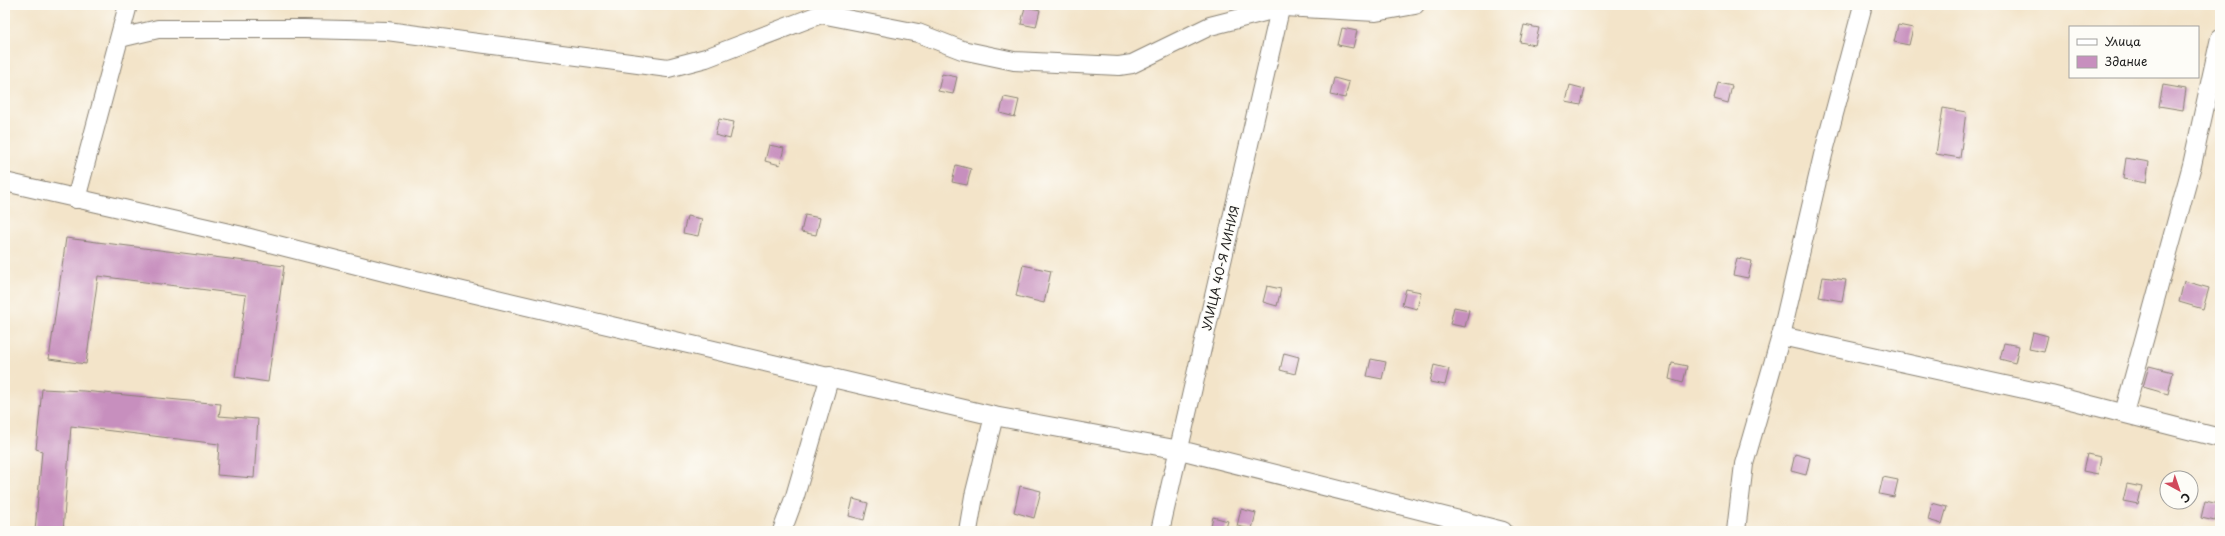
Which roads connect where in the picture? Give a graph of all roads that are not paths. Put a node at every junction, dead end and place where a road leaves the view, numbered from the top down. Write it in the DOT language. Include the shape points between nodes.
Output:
graph roads {
  1 [pos="128,5"];
  2 [pos="1415,5"];
  3 [pos="1863,5"];
  4 [pos="1280,6"];
  5 [pos="120,38"];
  6 [pos="2220,38"];
  7 [pos="5,182"];
  8 [pos="76,199"];
  9 [pos="1781,336"];
  10 [pos="830,376"];
  11 [pos="2124,413"];
  12 [pos="994,416"];
  13 [pos="2220,438"];
  14 [pos="1180,450"];
  15 [pos="1497,530"];
  16 [pos="782,531"];
  17 [pos="968,531"];
  18 [pos="1160,531"];
  19 [pos="1736,531"];
  1 -- 5 [label="street"];
  2 -- 4 [label="street" via="1376,12"];
  3 -- 9 [label="street" via="1822,155"];
  4 -- 5 [label="street" via="1210,26 1132,64 1119,66 1014,61 962,50 918,33 821,14 706,58 668,68 387,31 158,30"];
  4 -- 14 [label="street, УЛИЦА 40-Я ЛИНИЯ"];
  5 -- 8 [label="street"];
  6 -- 11 [label="street" via="2192,165"];
  7 -- 8 [label="street"];
  8 -- 10 [label="street" via="238,234 416,280"];
  9 -- 11 [label="street"];
  9 -- 19 [label="street" via="1744,464"];
  10 -- 12 [label="street"];
  10 -- 16 [label="street" via="795,496"];
  11 -- 13 [label="street"];
  12 -- 14 [label="street"];
  12 -- 17 [label="street"];
  14 -- 15 [label="street"];
  14 -- 18 [label="street, УЛИЦА 40-Я ЛИНИЯ"];
}
